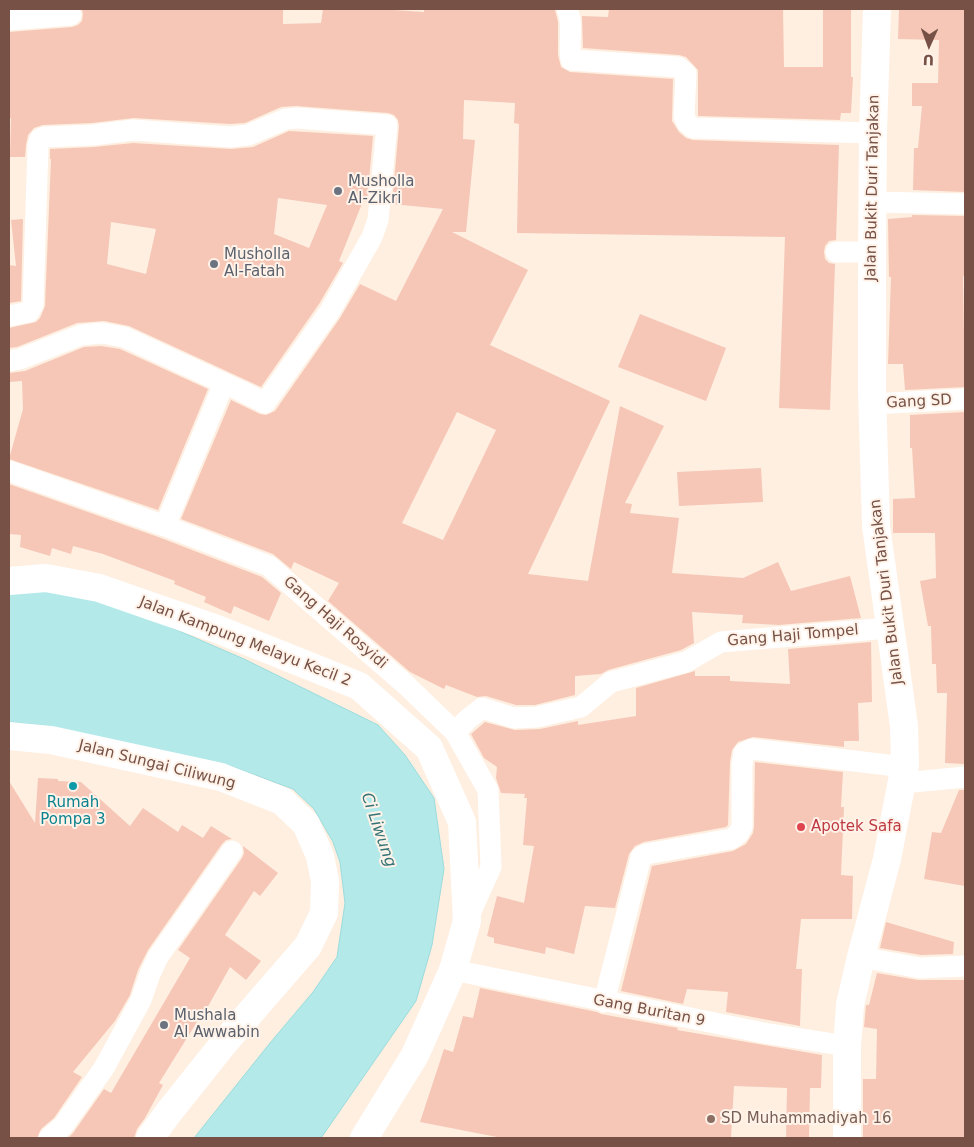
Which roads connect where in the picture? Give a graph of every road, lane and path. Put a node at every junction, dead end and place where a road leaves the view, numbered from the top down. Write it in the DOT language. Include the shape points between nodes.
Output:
graph roads {
  1 [pos="567,9"];
  2 [pos="877,9"];
  3 [pos="71,15"];
  4 [pos="9,20"];
  5 [pos="873,133"];
  6 [pos="873,202"];
  7 [pos="965,204"];
  8 [pos="836,252"];
  9 [pos="872,252"];
  10 [pos="19,314"];
  11 [pos="9,361"];
  12 [pos="224,383"];
  13 [pos="965,399"];
  14 [pos="873,404"];
  15 [pos="9,471"];
  16 [pos="165,526"];
  17 [pos="9,581"];
  18 [pos="889,628"];
  19 [pos="455,732"];
  20 [pos="9,736"];
  21 [pos="904,775"];
  22 [pos="965,777"];
  23 [pos="232,851"];
  24 [pos="467,921"];
  25 [pos="861,957"];
  26 [pos="965,966"];
  27 [pos="453,970"];
  28 [pos="604,1002"];
  29 [pos="846,1046"];
  30 [pos="49,1138"];
  31 [pos="150,1138"];
  32 [pos="364,1138"];
  33 [pos="847,1138"];
  1 -- 5 [label="street" via="570,15 571,60 678,67 683,70 686,74 684,116 693,128"];
  2 -- 5 [label="street, Jalan Bukit Duri Tanjakan"];
  3 -- 4 [label="street"];
  5 -- 6 [label="street, Jalan Bukit Duri Tanjakan"];
  6 -- 7 [label="street"];
  6 -- 9 [label="street, Jalan Bukit Duri Tanjakan"];
  8 -- 9 [label="street"];
  9 -- 14 [label="street, Jalan Bukit Duri Tanjakan"];
  10 -- 12 [label="street" via="33,303 38,145 44,136 133,130 248,136 286,119 297,118 387,125 378,220 372,237 330,311 265,403"];
  11 -- 12 [label="street" via="81,336 102,333 124,337"];
  12 -- 16 [label="street"];
  13 -- 14 [label="street, Gang SD"];
  14 -- 18 [label="street, Jalan Bukit Duri Tanjakan" via="876,526"];
  15 -- 16 [label="street, Gang Haji Rosyidi"];
  16 -- 19 [label="street, Gang Haji Rosyidi" via="269,566 405,684"];
  17 -- 24 [label="street, Jalan Kampung Melayu Kecil 2" via="46,578 99,588 217,629 359,686 429,748 462,822"];
  18 -- 19 [label="street, Gang Haji Tompel" via="722,642 686,662 611,682 581,707 537,717 514,718 482,708"];
  18 -- 21 [label="street, Jalan Bukit Duri Tanjakan" via="904,726"];
  19 -- 24 [label="street, Gang Haji Rosyidi" via="488,790 491,867"];
  20 -- 31 [label="street, Jalan Sungai Ciliwung" via="51,740 221,777 282,801 306,824 320,856 325,881 324,913 308,946 224,1043"];
  21 -- 22 [label="street"];
  21 -- 25 [label="street, Jalan Bukit Duri Tanjakan" via="887,858"];
  21 -- 28 [label="street" via="752,749 744,753 742,827 738,834 731,839 641,857"];
  23 -- 30 [label="street" via="158,957 141,1000 104,1068 63,1126"];
  24 -- 27 [label="street, Jalan Kampung Melayu Kecil 2"];
  25 -- 26 [label="street" via="920,968"];
  25 -- 29 [label="street, Jalan Bukit Duri Tanjakan" via="850,1005"];
  27 -- 28 [label="street, Gang Buritan 9"];
  27 -- 32 [label="street, Jalan Kampung Melayu Kecil 2" via="415,1055"];
  28 -- 29 [label="street, Gang Buritan 9"];
  29 -- 33 [label="street, Jalan Bukit Duri Tanjakan"];
}
